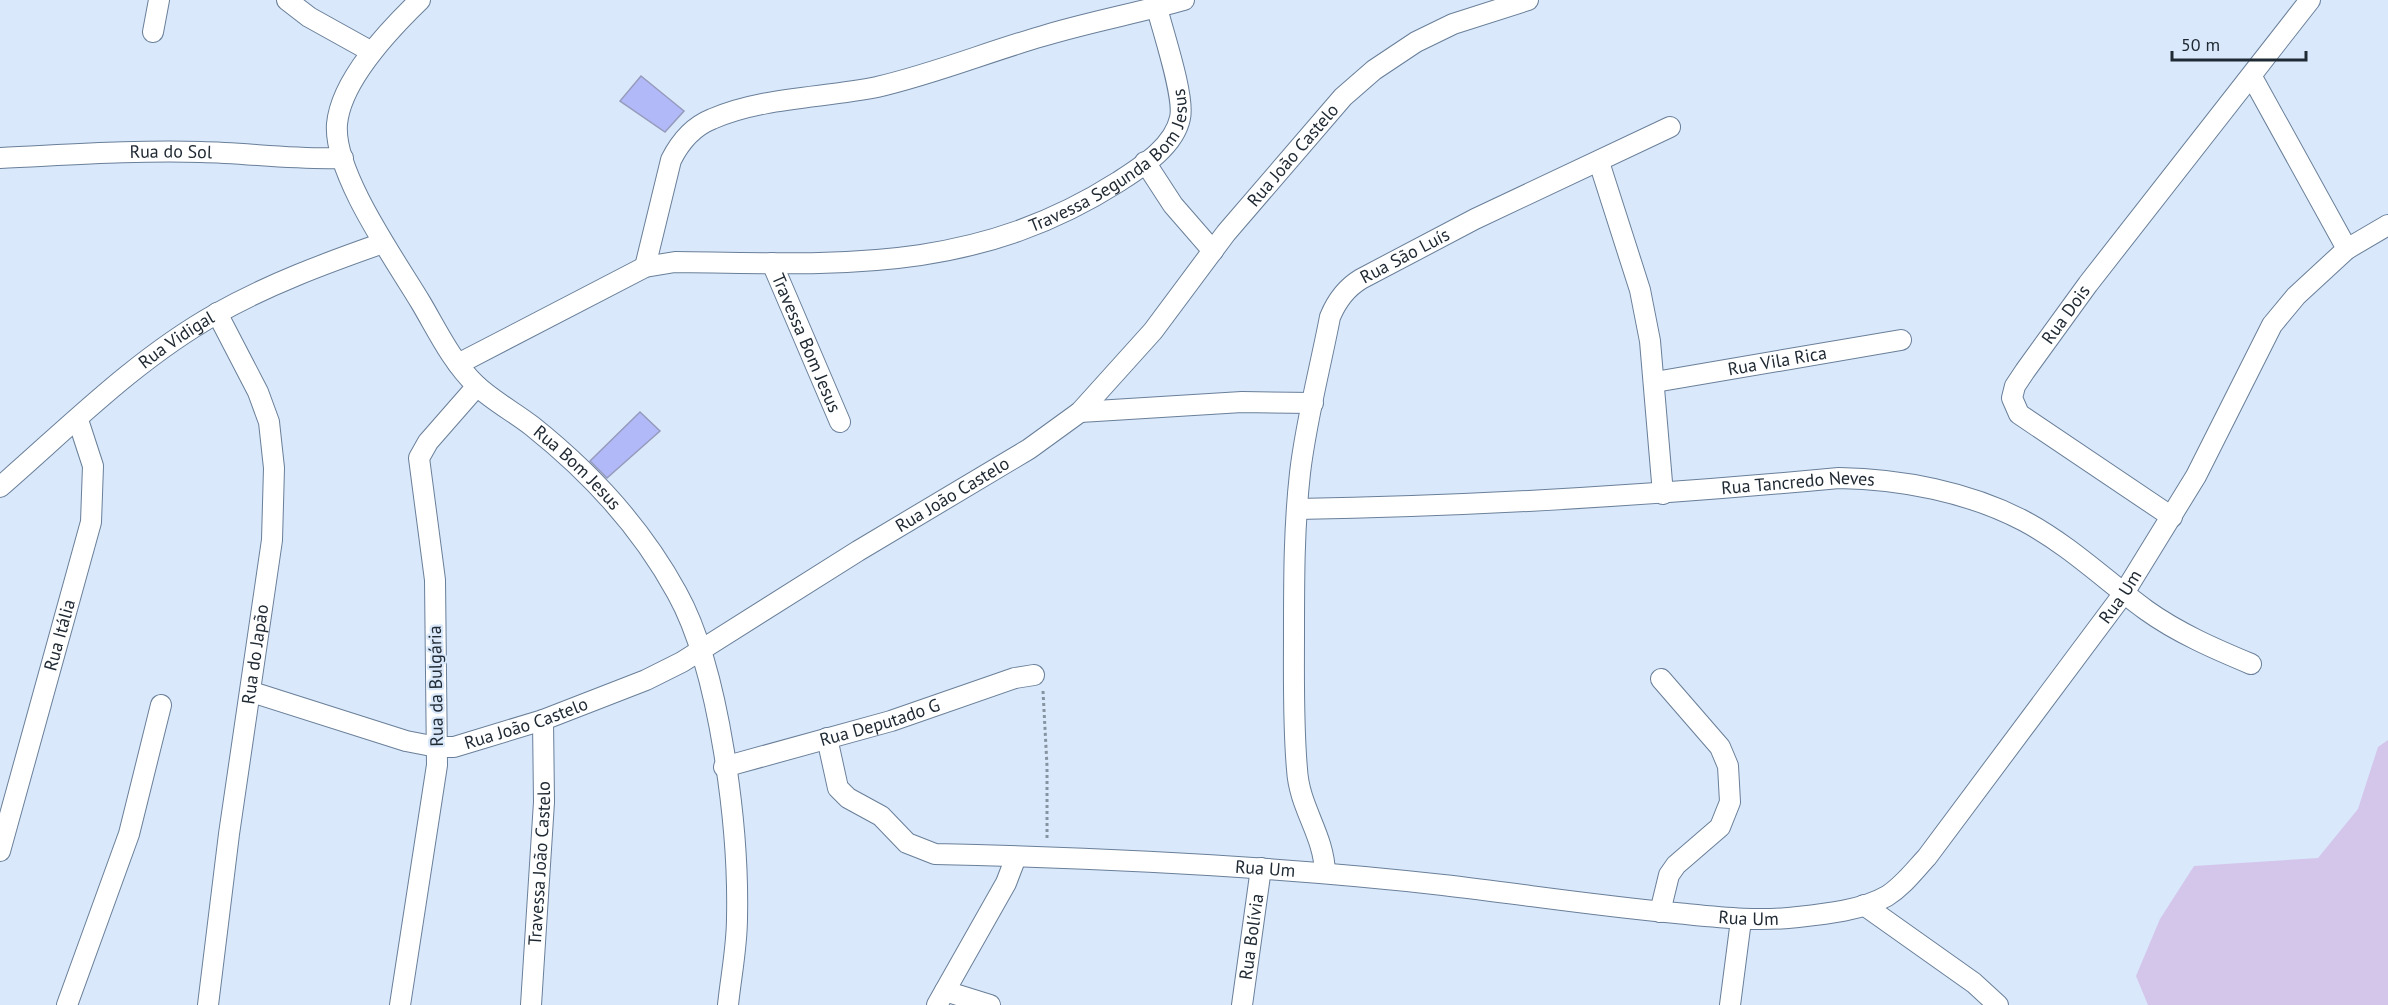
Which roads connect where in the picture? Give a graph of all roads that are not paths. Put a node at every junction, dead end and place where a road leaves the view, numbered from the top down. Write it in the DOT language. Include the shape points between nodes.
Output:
graph roads {
  1 [pos="159,0"];
  2 [pos="287,0"];
  3 [pos="1184,0"];
  4 [pos="1528,0"];
  5 [pos="2310,0"];
  6 [pos="411,4"];
  7 [pos="1157,8"];
  8 [pos="153,32"];
  9 [pos="372,52"];
  10 [pos="2252,77"];
  11 [pos="1670,127"];
  12 [pos="0,158"];
  13 [pos="343,158"];
  14 [pos="1145,162"];
  15 [pos="1599,162"];
  16 [pos="2388,225"];
  17 [pos="383,243"];
  18 [pos="2347,249"];
  19 [pos="1213,251"];
  20 [pos="772,263"];
  21 [pos="645,267"];
  22 [pos="217,313"];
  23 [pos="1900,340"];
  24 [pos="458,364"];
  25 [pos="1655,382"];
  26 [pos="477,386"];
  27 [pos="1313,403"];
  28 [pos="1080,412"];
  29 [pos="78,420"];
  30 [pos="840,422"];
  31 [pos="0,487"];
  32 [pos="1663,494"];
  33 [pos="1297,509"];
  34 [pos="2172,517"];
  35 [pos="2124,593"];
  36 [pos="701,651"];
  37 [pos="2251,664"];
  38 [pos="1034,675"];
  39 [pos="1661,679"];
  40 [pos="252,692"];
  41 [pos="161,705"];
  42 [pos="543,720"];
  43 [pos="827,738"];
  44 [pos="437,747"];
  45 [pos="724,767"];
  46 [pos="0,851"];
  47 [pos="1016,857"];
  48 [pos="1261,868"];
  49 [pos="1325,873"];
  50 [pos="1864,905"];
  51 [pos="1660,912"];
  52 [pos="1741,920"];
  53 [pos="941,998"];
  54 [pos="67,1005"];
  55 [pos="208,1005"];
  56 [pos="400,1005"];
  57 [pos="531,1005"];
  58 [pos="728,1005"];
  59 [pos="990,1005"];
  60 [pos="1242,1005"];
  61 [pos="1730,1005"];
  62 [pos="1998,1005"];
  1 -- 8 [label="street"];
  2 -- 9 [label="street" via="309,17"];
  3 -- 7 [label="street"];
  4 -- 19 [label="street, Rua João Castelo" via="1453,24 1416,42 1374,70 1344,97"];
  5 -- 10 [label="street, Rua Dois"];
  6 -- 9 [label="street, Rua Bom Jesus"];
  7 -- 14 [label="street, Travessa Segunda Bom Jesus" via="1181,115 1171,137"];
  7 -- 21 [label="street" via="1075,26 910,79 768,104 722,115 700,125 671,160"];
  9 -- 13 [label="street, Rua Bom Jesus" via="344,101 337,124"];
  10 -- 18 [label="street"];
  10 -- 34 [label="street, Rua Dois" via="2211,124 2088,285 2013,392 2019,414"];
  11 -- 15 [label="street, Rua São Luís"];
  12 -- 13 [label="street, Rua do Sol" via="203,152 286,159"];
  13 -- 17 [label="street, Rua Bom Jesus"];
  14 -- 19 [label="street" via="1173,205"];
  14 -- 20 [label="street, Travessa Segunda Bom Jesus" via="1061,214 1011,234 951,251 865,262"];
  15 -- 25 [label="street" via="1640,290"];
  15 -- 27 [label="street, Rua São Luís" via="1475,219 1350,285 1330,317"];
  16 -- 18 [label="street, Rua Um"];
  17 -- 22 [label="street, Rua Vidigal" via="284,281"];
  17 -- 24 [label="street, Rua Bom Jesus"];
  18 -- 34 [label="street, Rua Um" via="2296,296 2272,326"];
  19 -- 28 [label="street, Rua João Castelo" via="1153,331"];
  20 -- 21 [label="street, Travessa Segunda Bom Jesus" via="675,262"];
  20 -- 30 [label="street, Travessa Bom Jesus"];
  21 -- 24 [label="street, Travessa Segunda Bom Jesus"];
  22 -- 29 [label="street, Rua Vidigal" via="157,353"];
  22 -- 40 [label="street, Rua do Japão" via="258,392 273,444 272,540"];
  23 -- 25 [label="street, Rua Vila Rica"];
  24 -- 26 [label="street, Rua Bom Jesus"];
  25 -- 32 [label="street"];
  26 -- 36 [label="street, Rua Bom Jesus" via="568,457 640,532 679,597"];
  26 -- 44 [label="street, Rua da Bulgária" via="428,441 419,458 435,580"];
  27 -- 28 [label="street" via="1242,402"];
  27 -- 33 [label="street, Rua São Luís"];
  28 -- 36 [label="street, Rua João Castelo" via="1029,449"];
  29 -- 31 [label="street, Rua Vidigal"];
  29 -- 46 [label="street, Rua Itália" via="93,466 91,522"];
  32 -- 33 [label="street, Rua Tancredo Neves"];
  32 -- 35 [label="street, Rua Tancredo Neves" via="1839,478 1918,486 1991,506 2023,520 2089,564"];
  33 -- 49 [label="street, Rua São Luís" via="1294,644 1298,784 1318,832"];
  34 -- 35 [label="street, Rua Um"];
  35 -- 37 [label="street, Rua Tancredo Neves" via="2170,626"];
  35 -- 50 [label="street, Rua Um" via="1927,857 1886,897"];
  36 -- 42 [label="street, Rua João Castelo" via="646,680"];
  36 -- 45 [label="street, Rua Bom Jesus"];
  38 -- 43 [label="street, Rua Deputado G"];
  39 -- 51 [label="street" via="1720,747 1728,766 1730,802 1720,827 1669,875"];
  40 -- 44 [label="street, Rua João Castelo" via="363,729"];
  40 -- 55 [label="street, Rua do Japão" via="229,834"];
  41 -- 54 [label="street" via="129,834"];
  42 -- 44 [label="street, Rua João Castelo" via="475,742"];
  42 -- 57 [label="street, Travessa João Castelo" via="544,802"];
  43 -- 45 [label="street, Rua Deputado G"];
  43 -- 47 [label="street, Rua Um" via="838,788 881,816 907,843 935,854"];
  44 -- 56 [label="street, Rua da Bulgária" via="435,783"];
  45 -- 58 [label="street, Rua Bom Jesus" via="737,889"];
  47 -- 48 [label="street, Rua Um"];
  47 -- 53 [label="street" via="1006,883"];
  48 -- 49 [label="street, Rua Um"];
  48 -- 60 [label="street, Rua Bolívia"];
  49 -- 51 [label="street, Rua Um"];
  50 -- 52 [label="street, Rua Um" via="1797,918"];
  50 -- 62 [label="street" via="1974,983"];
  51 -- 52 [label="street, Rua Um"];
  52 -- 61 [label="street"];
  53 -- 59 [label="street"];
}
